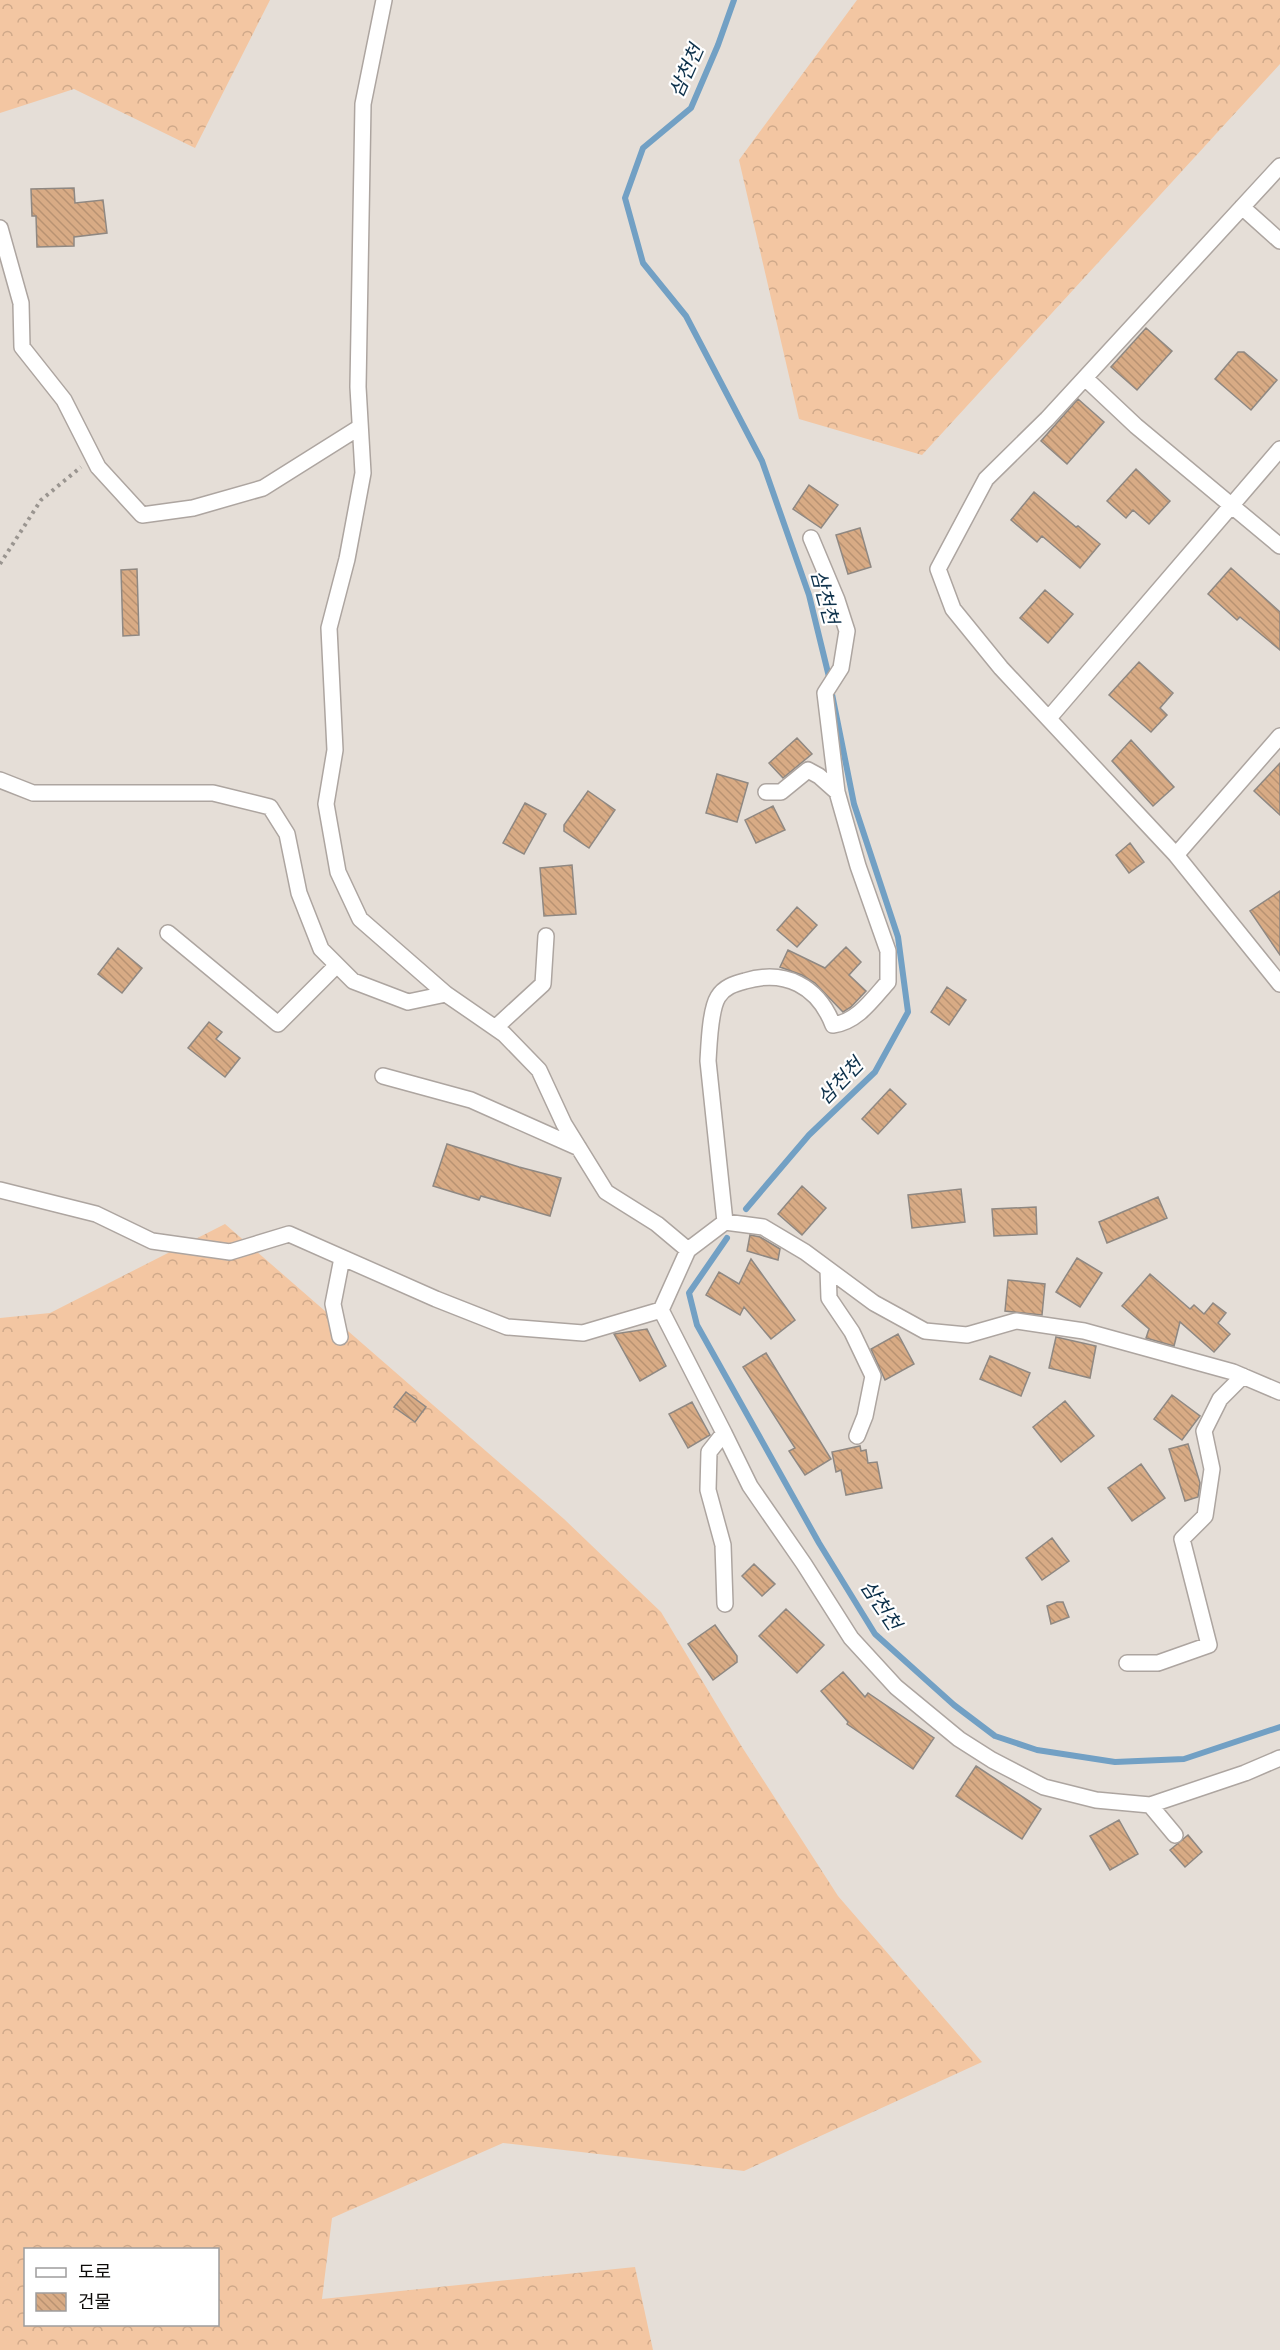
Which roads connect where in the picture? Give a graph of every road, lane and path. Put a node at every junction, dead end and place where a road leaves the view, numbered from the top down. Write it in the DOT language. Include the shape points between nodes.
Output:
graph roads {
  1 [pos="384,0"];
  2 [pos="1280,166"];
  3 [pos="1242,207"];
  4 [pos="0,228"];
  5 [pos="1280,241"];
  6 [pos="1085,378"];
  7 [pos="360,427"];
  8 [pos="1280,449"];
  9 [pos="93,457"];
  10 [pos="1232,504"];
  11 [pos="812,538"];
  12 [pos="1280,546"];
  13 [pos="0,564"];
  14 [pos="1048,718"];
  15 [pos="1280,736"];
  16 [pos="0,780"];
  17 [pos="766,792"];
  18 [pos="837,792"];
  19 [pos="1176,855"];
  20 [pos="168,933"];
  21 [pos="546,936"];
  22 [pos="337,965"];
  23 [pos="1280,984"];
  24 [pos="446,994"];
  25 [pos="495,1028"];
  26 [pos="383,1076"];
  27 [pos="579,1148"];
  28 [pos="0,1190"];
  29 [pos="726,1222"];
  30 [pos="688,1250"];
  31 [pos="342,1258"];
  32 [pos="828,1269"];
  33 [pos="661,1310"];
  34 [pos="340,1337"];
  35 [pos="1243,1376"];
  36 [pos="1280,1392"];
  37 [pos="724,1433"];
  38 [pos="857,1436"];
  39 [pos="725,1604"];
  40 [pos="1127,1663"];
  41 [pos="1280,1758"];
  42 [pos="1150,1805"];
  43 [pos="1175,1834"];
  1 -- 7 [label="street" via="363,104"];
  2 -- 3 [label="street"];
  3 -- 5 [label="street"];
  3 -- 6 [label="street"];
  4 -- 9 [label="street" via="21,303 22,347 64,400"];
  6 -- 10 [label="street" via="1136,426"];
  6 -- 14 [label="street" via="986,479 938,569 953,609"];
  7 -- 9 [label="street" via="263,488 193,508 142,514"];
  7 -- 24 [label="street" via="363,473 329,628 335,750 326,804 338,872 360,919"];
  8 -- 10 [label="street"];
  9 -- 13 [label="path" via="41,500"];
  10 -- 12 [label="street"];
  10 -- 14 [label="street"];
  11 -- 18 [label="street" via="847,632 839,670 825,693"];
  14 -- 19 [label="street"];
  15 -- 19 [label="street"];
  16 -- 22 [label="street" via="33,792 213,793 270,807 286,834 299,893 321,949"];
  17 -- 18 [label="street" via="781,792 808,770"];
  18 -- 29 [label="street" via="888,951 888,982 845,1024 833,1025 826,1008 803,985 786,978 754,978 728,986 717,998 708,1061"];
  19 -- 23 [label="street"];
  20 -- 22 [label="street" via="278,1024"];
  21 -- 25 [label="street" via="543,984"];
  22 -- 24 [label="street" via="353,981 408,1002"];
  24 -- 25 [label="street"];
  25 -- 27 [label="street" via="539,1070"];
  26 -- 27 [label="street" via="471,1100"];
  27 -- 30 [label="street" via="606,1192 657,1224"];
  28 -- 31 [label="street" via="96,1214 152,1241 230,1252 289,1234"];
  29 -- 30 [label="street"];
  29 -- 32 [label="street" via="763,1227"];
  30 -- 33 [label="street"];
  31 -- 33 [label="street" via="507,1327 583,1333"];
  31 -- 34 [label="street" via="333,1304"];
  32 -- 35 [label="street" via="874,1303 925,1331 968,1335 1016,1321 1084,1331"];
  32 -- 38 [label="street" via="829,1298 852,1332 873,1376"];
  33 -- 37 [label="street"];
  35 -- 36 [label="street"];
  35 -- 40 [label="street" via="1220,1399 1204,1431 1212,1469 1205,1516 1182,1539 1209,1645 1158,1663"];
  37 -- 39 [label="street" via="709,1452 708,1490 723,1545"];
  37 -- 42 [label="street" via="750,1486 851,1638 896,1687 959,1739 1044,1787 1096,1800"];
  41 -- 42 [label="street"];
  42 -- 43 [label="street"];
}
